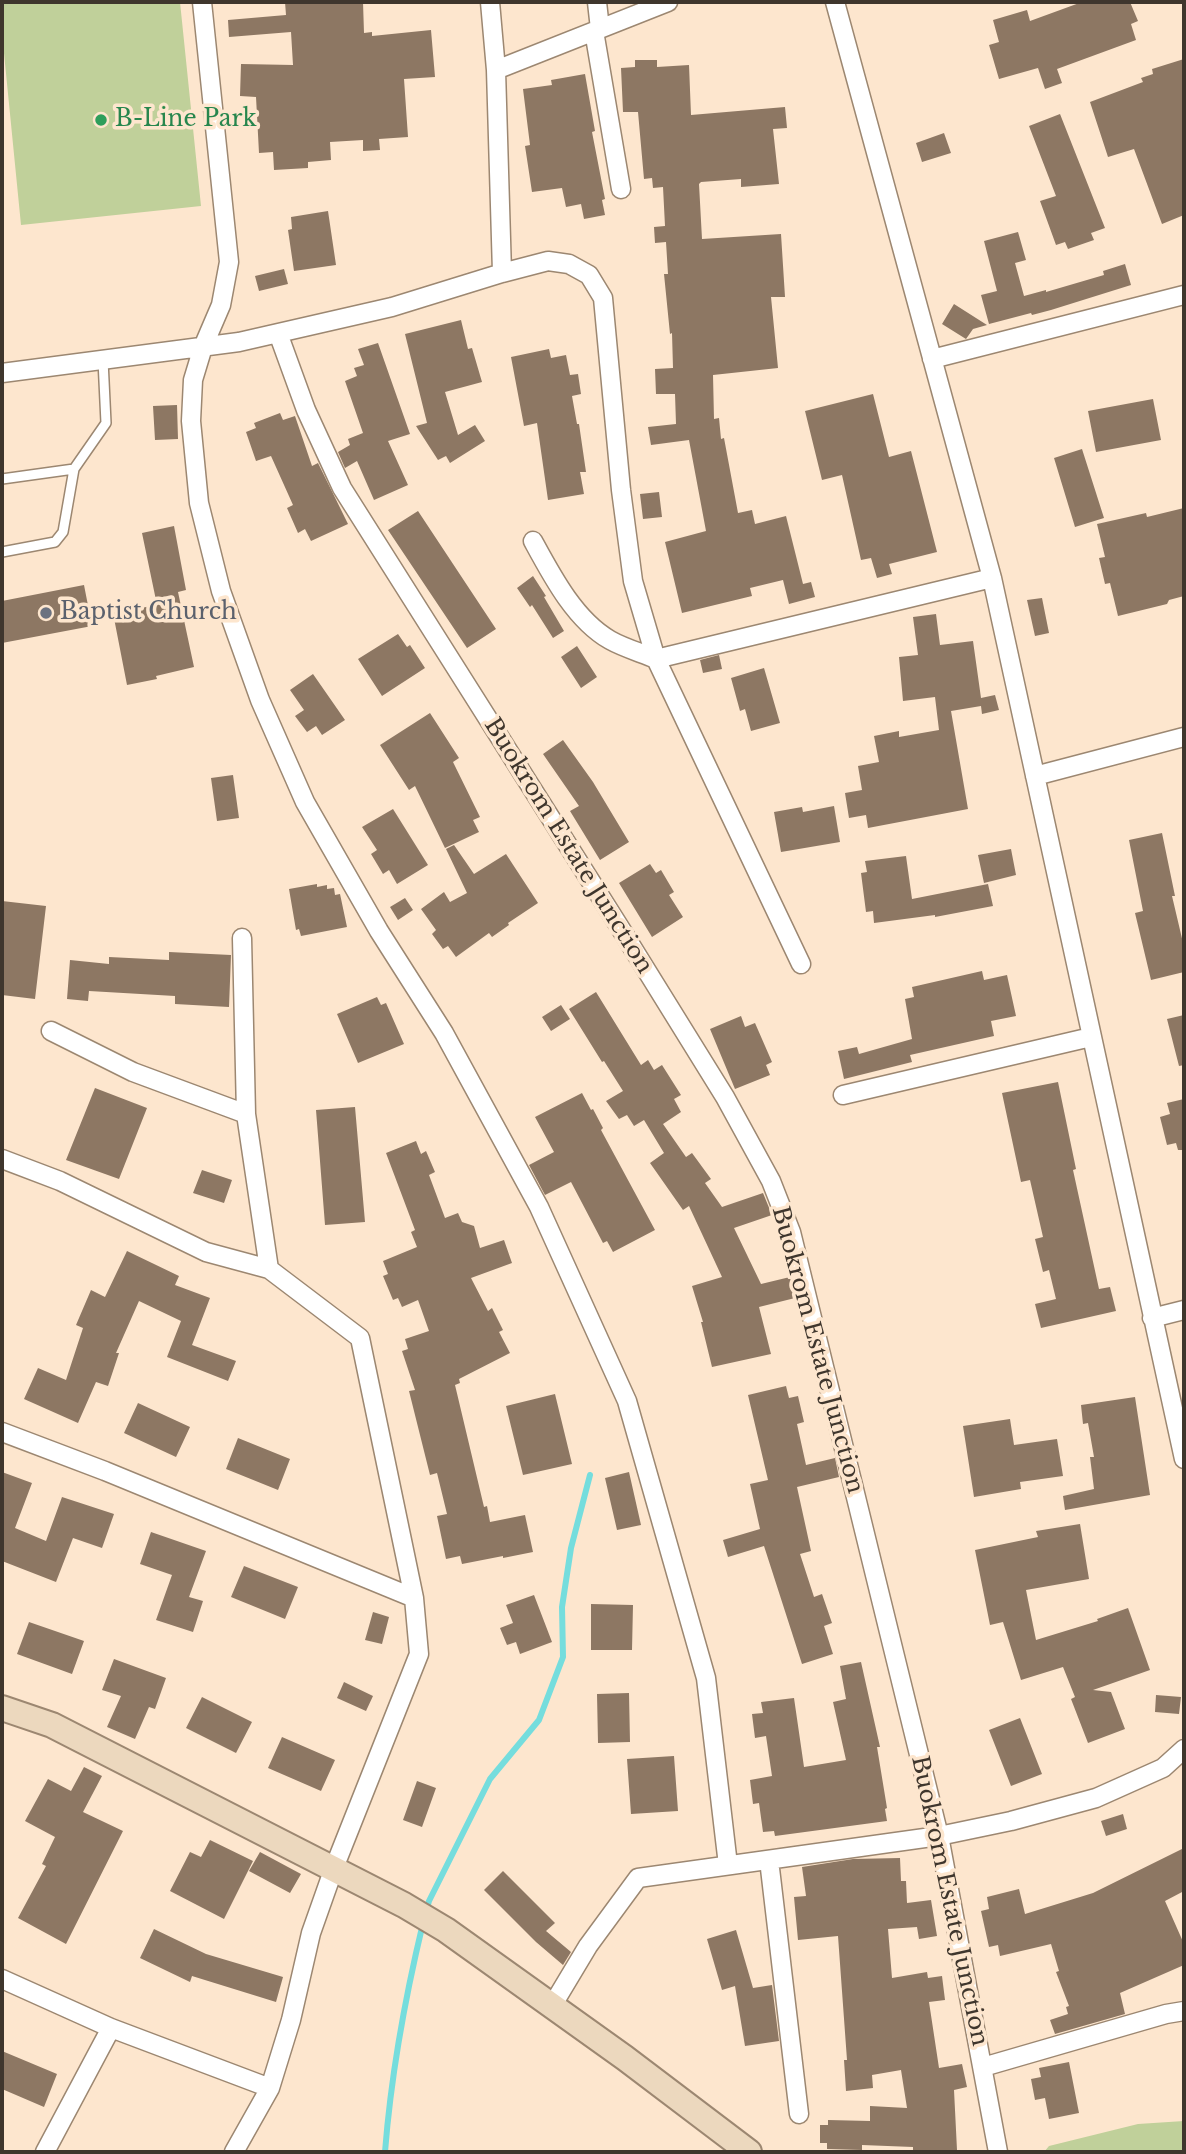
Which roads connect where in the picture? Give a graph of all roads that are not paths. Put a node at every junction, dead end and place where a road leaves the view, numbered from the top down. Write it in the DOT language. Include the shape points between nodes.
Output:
graph roads {
  1 [pos="202,2"];
  2 [pos="490,2"];
  3 [pos="597,2"];
  4 [pos="668,2"];
  5 [pos="835,2"];
  6 [pos="597,30"];
  7 [pos="496,70"];
  8 [pos="621,189"];
  9 [pos="502,273"];
  10 [pos="1184,295"];
  11 [pos="278,333"];
  12 [pos="203,347"];
  13 [pos="932,359"];
  14 [pos="103,360"];
  15 [pos="2,373"];
  16 [pos="74,469"];
  17 [pos="2,479"];
  18 [pos="533,541"];
  19 [pos="2,552"];
  20 [pos="992,578"];
  21 [pos="656,659"];
  22 [pos="1184,737"];
  23 [pos="1035,776"];
  24 [pos="242,939"];
  25 [pos="801,964"];
  26 [pos="51,1031"];
  27 [pos="1091,1037"];
  28 [pos="843,1095"];
  29 [pos="246,1114"];
  30 [pos="2,1159"];
  31 [pos="269,1269"];
  32 [pos="1184,1310"];
  33 [pos="1152,1318"];
  34 [pos="2,1432"];
  35 [pos="1184,1459"];
  36 [pos="414,1598"];
  37 [pos="2,1708"];
  38 [pos="1184,1749"];
  39 [pos="939,1836"];
  40 [pos="769,1860"];
  41 [pos="728,1866"];
  42 [pos="334,1868"];
  43 [pos="2,1979"];
  44 [pos="552,2006"];
  45 [pos="1184,2011"];
  46 [pos="111,2028"];
  47 [pos="983,2067"];
  48 [pos="270,2088"];
  49 [pos="799,2114"];
  50 [pos="45,2152"];
  51 [pos="234,2152"];
  52 [pos="749,2152"];
  53 [pos="998,2152"];
  1 -- 12 [label="street" via="229,262 221,305"];
  2 -- 7 [label="street"];
  3 -- 6 [label="street"];
  4 -- 6 [label="street"];
  5 -- 13 [label="street"];
  6 -- 7 [label="street"];
  6 -- 8 [label="street"];
  7 -- 9 [label="street"];
  9 -- 11 [label="street" via="393,307"];
  9 -- 21 [label="street" via="548,261 569,264 589,275 603,298 633,581"];
  10 -- 13 [label="street"];
  11 -- 12 [label="street"];
  11 -- 39 [label="street, Buokrom Estate Junction" via="306,410 342,488 725,1097 771,1181 791,1232"];
  12 -- 14 [label="street"];
  12 -- 41 [label="street" via="193,380 191,421 199,503 221,591 260,700 305,802 444,1033 526,1184 627,1401 706,1678"];
  13 -- 20 [label="street"];
  14 -- 15 [label="street"];
  14 -- 16 [label="lane" via="106,423"];
  16 -- 17 [label="lane"];
  16 -- 19 [label="lane" via="63,532 55,542"];
  18 -- 21 [label="street" via="580,615 610,640"];
  20 -- 21 [label="street"];
  20 -- 23 [label="street"];
  21 -- 25 [label="street"];
  22 -- 23 [label="street"];
  23 -- 27 [label="street"];
  24 -- 29 [label="street"];
  26 -- 29 [label="street" via="133,1072"];
  27 -- 28 [label="street"];
  27 -- 33 [label="street"];
  29 -- 31 [label="street"];
  30 -- 31 [label="street" via="60,1181 206,1252"];
  31 -- 36 [label="street" via="360,1338"];
  32 -- 33 [label="street"];
  33 -- 35 [label="street"];
  34 -- 36 [label="street"];
  36 -- 42 [label="street" via="419,1654"];
  37 -- 42 [label="street" via="52,1725"];
  38 -- 39 [label="street" via="1163,1768 1096,1798"];
  39 -- 40 [label="street"];
  39 -- 47 [label="street, Buokrom Estate Junction"];
  40 -- 41 [label="street"];
  40 -- 49 [label="street"];
  41 -- 44 [label="street" via="638,1878 588,1946"];
  42 -- 44 [label="street" via="446,1930"];
  42 -- 48 [label="street" via="311,1933 292,2020"];
  43 -- 46 [label="street"];
  44 -- 52 [label="street"];
  45 -- 47 [label="street"];
  46 -- 48 [label="street"];
  46 -- 50 [label="street"];
  47 -- 53 [label="street, Buokrom Estate Junction"];
  48 -- 51 [label="street"];
}
